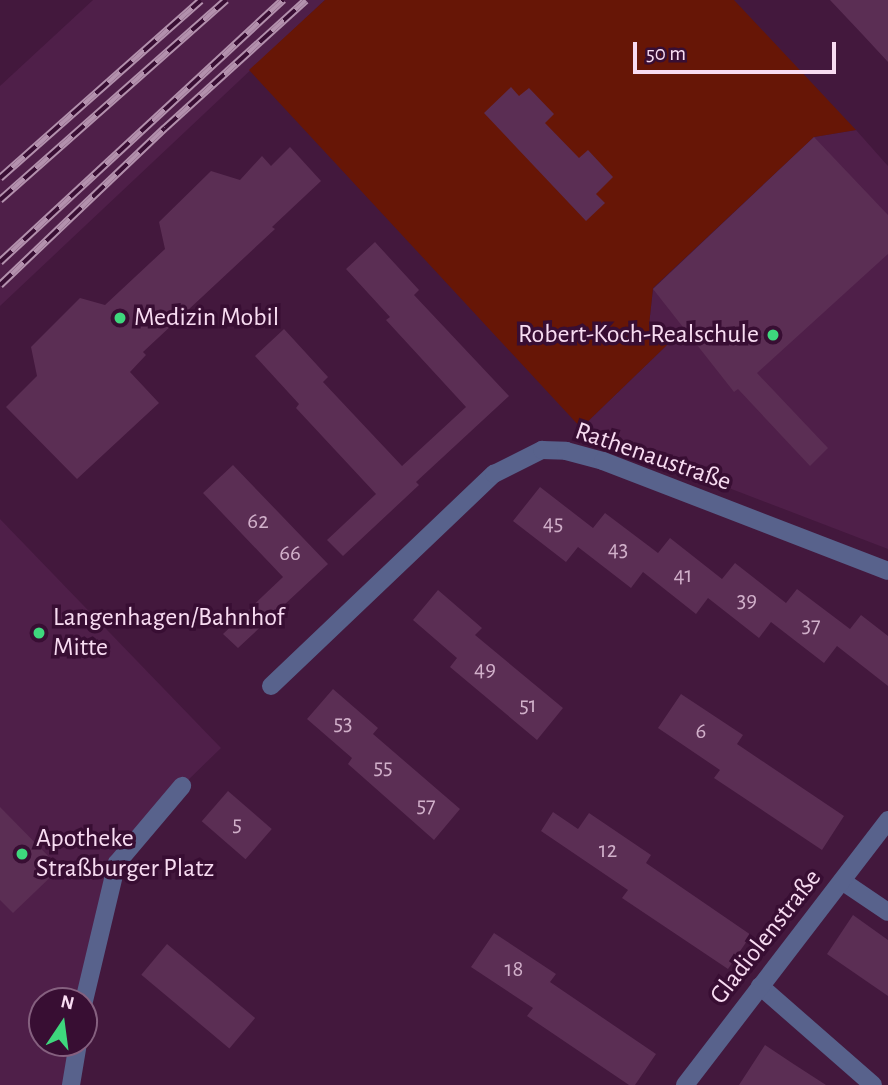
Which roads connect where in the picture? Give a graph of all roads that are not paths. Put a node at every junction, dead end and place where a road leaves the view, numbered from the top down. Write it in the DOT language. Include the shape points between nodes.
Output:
graph roads {
  1 [pos="888,571"];
  2 [pos="271,686"];
  3 [pos="182,786"];
  4 [pos="888,820"];
  5 [pos="842,881"];
  6 [pos="888,912"];
  7 [pos="760,986"];
  8 [pos="88,987"];
  9 [pos="76,1057"];
  10 [pos="71,1085"];
  11 [pos="685,1085"];
  12 [pos="873,1085"];
  1 -- 2 [label="street, Rathenaustraße" via="603,461 542,450 494,474"];
  3 -- 8 [label="street" via="117,863"];
  4 -- 5 [label="street, Gladiolenstraße"];
  5 -- 6 [label="street"];
  5 -- 7 [label="street, Gladiolenstraße"];
  7 -- 11 [label="street, Gladiolenstraße"];
  7 -- 12 [label="street"];
  9 -- 10 [label="street"];
}
